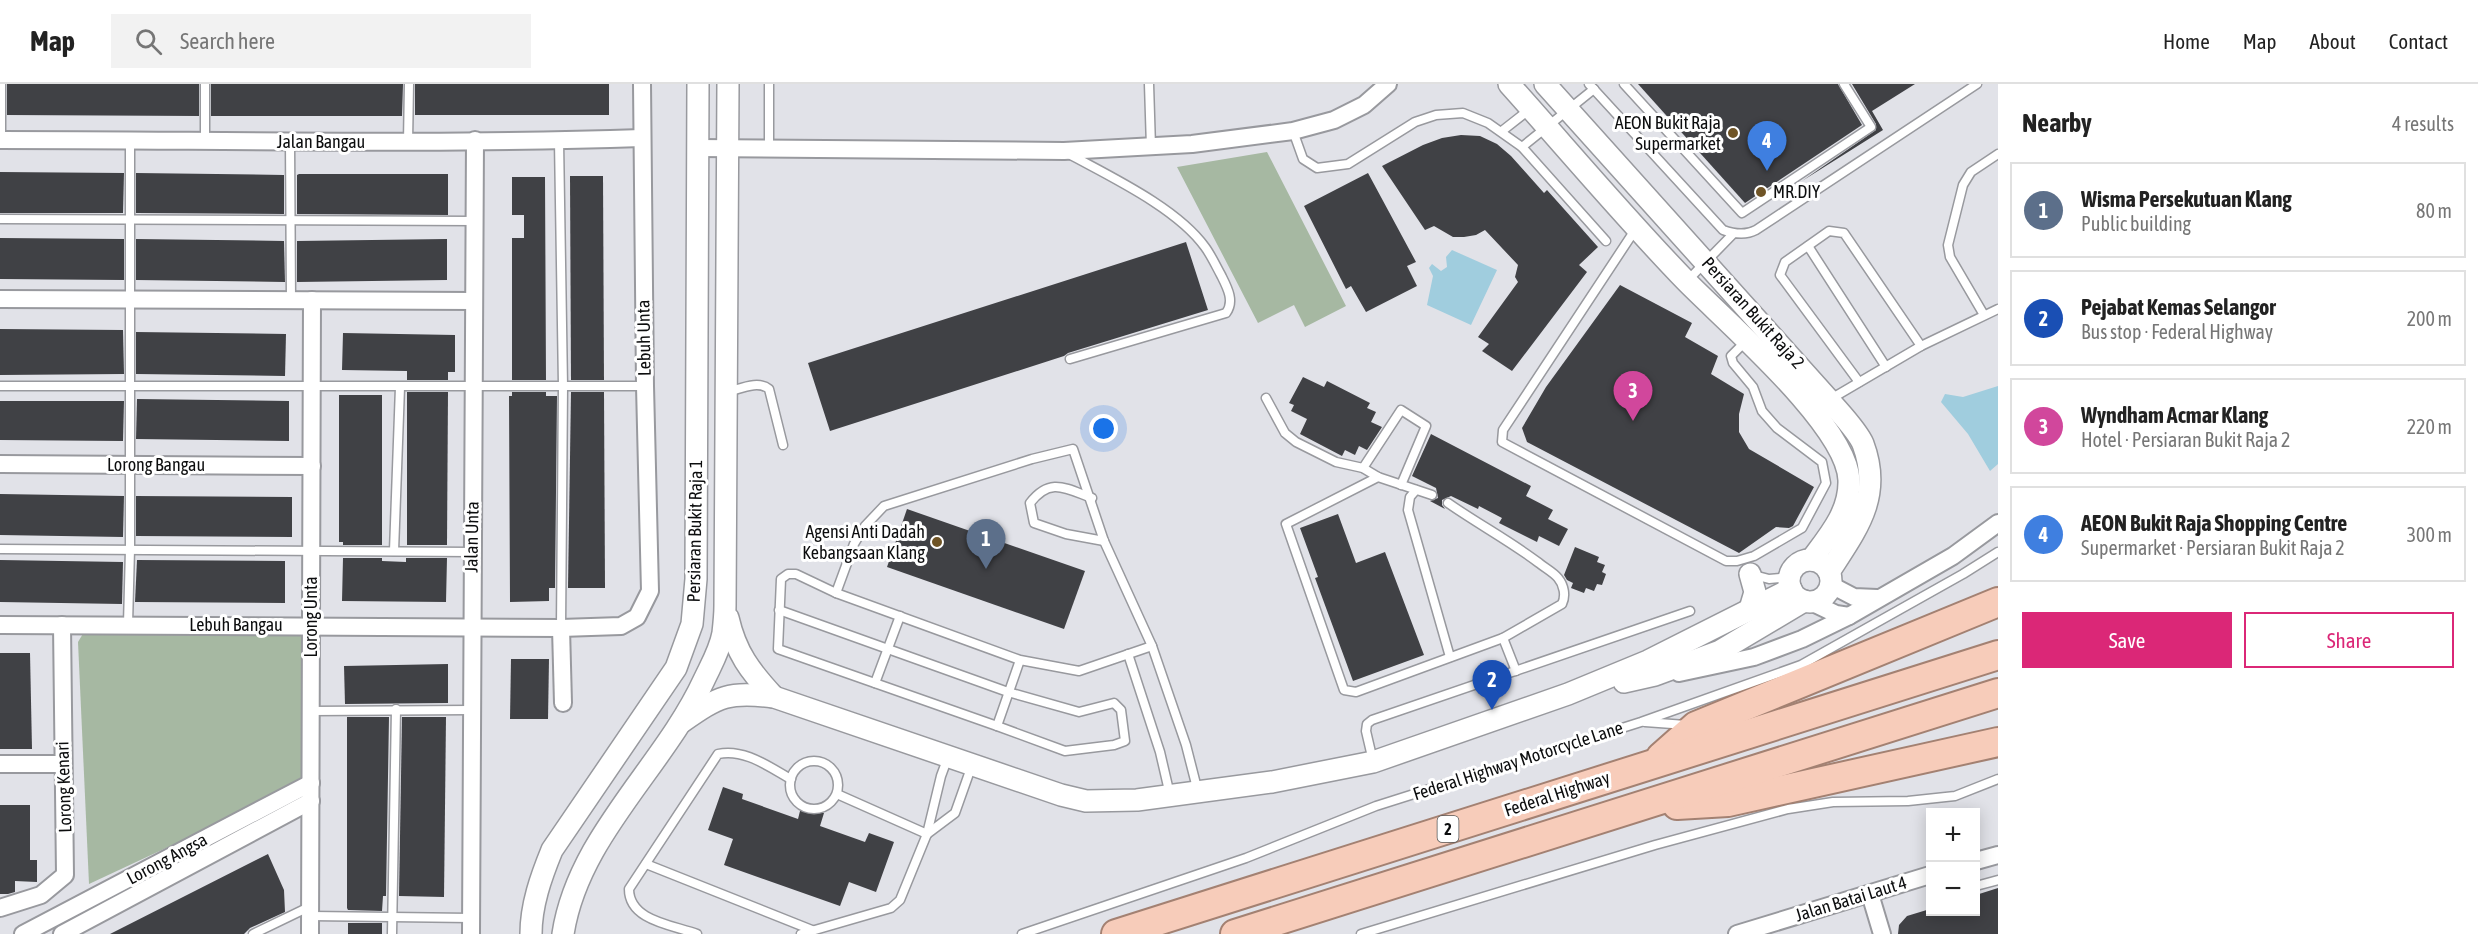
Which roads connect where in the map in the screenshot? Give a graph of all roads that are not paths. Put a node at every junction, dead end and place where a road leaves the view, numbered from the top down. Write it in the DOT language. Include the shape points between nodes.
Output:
graph roads {
  1 [pos="1,84"];
  2 [pos="205,84"];
  3 [pos="409,84"];
  4 [pos="642,84"];
  5 [pos="698,84"];
  6 [pos="728,84"];
  7 [pos="769,84"];
  8 [pos="1149,84"];
  9 [pos="1388,84"];
  10 [pos="1509,84"];
  11 [pos="1545,84"];
  12 [pos="1624,84"];
  13 [pos="1844,84"];
  14 [pos="1977,84"];
  15 [pos="1592,86"];
  16 [pos="1531,109"];
  17 [pos="1568,110"];
  18 [pos="1548,127"];
  19 [pos="1293,131"];
  20 [pos="1502,131"];
  21 [pos="642,138"];
  22 [pos="0,140"];
  23 [pos="130,140"];
  24 [pos="205,141"];
  25 [pos="476,141"];
  26 [pos="559,141"];
  27 [pos="290,142"];
  28 [pos="408,142"];
  29 [pos="1151,147"];
  30 [pos="1522,147"];
  31 [pos="696,148"];
  32 [pos="728,149"];
  33 [pos="769,150"];
  34 [pos="1064,151"];
  35 [pos="1998,154"];
  36 [pos="0,219"];
  37 [pos="129,220"];
  38 [pos="292,220"];
  39 [pos="475,221"];
  40 [pos="1637,226"];
  41 [pos="1733,234"];
  42 [pos="1606,241"];
  43 [pos="1808,246"];
  44 [pos="1707,262"];
  45 [pos="1687,281"];
  46 [pos="0,299"];
  47 [pos="130,299"];
  48 [pos="291,300"];
  49 [pos="312,300"];
  50 [pos="474,301"];
  51 [pos="1998,309"];
  52 [pos="1984,315"];
  53 [pos="1755,332"];
  54 [pos="1921,346"];
  55 [pos="1070,359"];
  56 [pos="1886,367"];
  57 [pos="1859,382"];
  58 [pos="0,386"];
  59 [pos="129,386"];
  60 [pos="563,386"];
  61 [pos="645,386"];
  62 [pos="400,387"];
  63 [pos="474,387"];
  64 [pos="312,388"];
  65 [pos="727,392"];
  66 [pos="1266,398"];
  67 [pos="1829,400"];
  68 [pos="1854,432"];
  69 [pos="1832,437"];
  70 [pos="783,445"];
  71 [pos="0,464"];
  72 [pos="130,465"];
  73 [pos="312,466"];
  74 [pos="1363,468"];
  75 [pos="1378,477"];
  76 [pos="1401,485"];
  77 [pos="1416,490"];
  78 [pos="1432,495"];
  79 [pos="1092,498"];
  80 [pos="1448,503"];
  81 [pos="1998,523"];
  82 [pos="1104,541"];
  83 [pos="0,549"];
  84 [pos="130,549"];
  85 [pos="312,550"];
  86 [pos="394,551"];
  87 [pos="472,552"];
  88 [pos="1998,552"];
  89 [pos="1744,568"];
  90 [pos="1824,572"];
  91 [pos="650,591"];
  92 [pos="1799,592"];
  93 [pos="836,593"];
  94 [pos="1878,598"];
  95 [pos="1998,602"];
  96 [pos="725,606"];
  97 [pos="1750,609"];
  98 [pos="779,610"];
  99 [pos="1690,611"];
  100 [pos="900,616"];
  101 [pos="1849,616"];
  102 [pos="128,624"];
  103 [pos="0,625"];
  104 [pos="62,625"];
  105 [pos="311,625"];
  106 [pos="471,628"];
  107 [pos="561,628"];
  108 [pos="1503,638"];
  109 [pos="1152,646"];
  110 [pos="890,648"];
  111 [pos="1128,654"];
  112 [pos="1995,656"];
  113 [pos="1450,657"];
  114 [pos="1020,660"];
  115 [pos="1516,671"];
  116 [pos="1655,675"];
  117 [pos="875,683"];
  118 [pos="1008,692"];
  119 [pos="1998,693"];
  120 [pos="1568,694"];
  121 [pos="774,697"];
  122 [pos="563,703"];
  123 [pos="396,709"];
  124 [pos="471,710"];
  125 [pos="311,711"];
  126 [pos="682,722"];
  127 [pos="1641,722"];
  128 [pos="997,726"];
  129 [pos="1696,726"];
  130 [pos="1998,742"];
  131 [pos="948,757"];
  132 [pos="1373,762"];
  133 [pos="0,764"];
  134 [pos="63,764"];
  135 [pos="972,764"];
  136 [pos="1653,764"];
  137 [pos="791,779"];
  138 [pos="1998,779"];
  139 [pos="311,783"];
  140 [pos="1198,792"];
  141 [pos="837,794"];
  142 [pos="1170,795"];
  143 [pos="311,801"];
  144 [pos="1633,807"];
  145 [pos="927,834"];
  146 [pos="1998,855"];
  147 [pos="1980,860"];
  148 [pos="646,864"];
  149 [pos="1926,876"];
  150 [pos="1998,880"];
  151 [pos="1980,885"];
  152 [pos="1870,894"];
  153 [pos="0,908"];
  154 [pos="310,911"];
  155 [pos="392,917"];
  156 [pos="471,926"];
  157 [pos="812,930"];
  158 [pos="22,934"];
  159 [pos="62,934"];
  160 [pos="254,934"];
  161 [pos="310,934"];
  162 [pos="392,934"];
  163 [pos="531,934"];
  164 [pos="563,934"];
  165 [pos="697,934"];
  166 [pos="801,934"];
  167 [pos="1022,934"];
  168 [pos="1116,934"];
  169 [pos="1235,934"];
  170 [pos="1362,934"];
  171 [pos="1737,934"];
  172 [pos="1882,934"];
  1 -- 22 [label="lane"];
  2 -- 24 [label="lane"];
  3 -- 28 [label="lane"];
  4 -- 21 [label="street, Lebuh Unta"];
  5 -- 31 [label="street, Persiaran Bukit Raja 1"];
  6 -- 32 [label="street, Persiaran Bukit Raja 1"];
  7 -- 33 [label="lane"];
  8 -- 29 [label="lane"];
  9 -- 19 [label="street" via="1364,105 1334,120"];
  10 -- 16 [label="street, Persiaran Bukit Raja 2"];
  11 -- 17 [label="street, Persiaran Bukit Raja 2"];
  12 -- 13 [label="lane" via="1742,213 1871,127"];
  14 -- 41 [label="lane" via="1751,233"];
  15 -- 17 [label="lane"];
  15 -- 41 [label="lane" via="1723,230"];
  16 -- 18 [label="street, Persiaran Bukit Raja 2"];
  16 -- 20 [label="lane"];
  17 -- 18 [label="lane"];
  17 -- 44 [label="street, Persiaran Bukit Raja 2"];
  18 -- 30 [label="lane"];
  18 -- 40 [label="street, Persiaran Bukit Raja 2"];
  19 -- 20 [label="lane" via="1303,159 1317,168 1348,164 1415,122 1436,115 1463,113"];
  19 -- 29 [label="street"];
  20 -- 30 [label="lane"];
  21 -- 26 [label="street, Jalan Bangau"];
  21 -- 61 [label="street, Lebuh Unta"];
  22 -- 23 [label="street, Jalan Bangau"];
  23 -- 24 [label="street, Jalan Bangau"];
  23 -- 37 [label="lane"];
  24 -- 27 [label="street, Jalan Bangau"];
  25 -- 26 [label="street, Jalan Bangau"];
  25 -- 28 [label="street, Jalan Bangau"];
  25 -- 39 [label="street, Jalan Unta"];
  26 -- 60 [label="lane"];
  27 -- 28 [label="street, Jalan Bangau"];
  27 -- 38 [label="lane"];
  29 -- 34 [label="street"];
  30 -- 42 [label="lane"];
  31 -- 32 [label="street"];
  31 -- 163 [label="street, Persiaran Bukit Raja 1" via="696,579 692,624 676,668 552,850 542,876"];
  32 -- 33 [label="street"];
  32 -- 65 [label="street, Persiaran Bukit Raja 1"];
  33 -- 34 [label="street"];
  34 -- 55 [label="lane" via="1152,201 1191,231 1205,247 1230,297 1226,313"];
  35 -- 52 [label="lane" via="1971,172 1963,185 1948,245 1950,257"];
  36 -- 37 [label="lane"];
  37 -- 38 [label="lane"];
  37 -- 47 [label="lane"];
  38 -- 39 [label="lane"];
  38 -- 48 [label="lane"];
  39 -- 50 [label="street, Jalan Unta"];
  40 -- 45 [label="street, Persiaran Bukit Raja 2"];
  40 -- 89 [label="lane" via="1503,430 1502,442"];
  41 -- 44 [label="lane"];
  43 -- 54 [label="lane" via="1829,231 1844,233"];
  43 -- 56 [label="lane"];
  43 -- 57 [label="lane" via="1785,262 1780,275"];
  44 -- 45 [label="lane"];
  44 -- 53 [label="street, Persiaran Bukit Raja 2"];
  45 -- 53 [label="street, Persiaran Bukit Raja 2"];
  46 -- 47 [label="street"];
  47 -- 48 [label="street"];
  47 -- 59 [label="lane"];
  48 -- 49 [label="street"];
  49 -- 50 [label="street"];
  49 -- 64 [label="street, Lorong Unta"];
  50 -- 63 [label="street, Jalan Unta"];
  51 -- 52 [label="lane"];
  52 -- 54 [label="lane"];
  53 -- 67 [label="street, Persiaran Bukit Raja 2"];
  53 -- 69 [label="street, Persiaran Bukit Raja 2" via="1790,385"];
  53 -- 89 [label="lane" via="1731,356 1733,363 1753,387 1762,411 1777,428 1822,462 1826,483 1802,528 1754,556"];
  54 -- 56 [label="lane"];
  56 -- 57 [label="lane"];
  57 -- 67 [label="lane"];
  58 -- 59 [label="lane"];
  59 -- 64 [label="lane"];
  59 -- 72 [label="lane"];
  60 -- 61 [label="lane"];
  60 -- 63 [label="lane"];
  60 -- 107 [label="lane"];
  61 -- 91 [label="street, Lebuh Unta"];
  62 -- 63 [label="lane"];
  62 -- 64 [label="lane"];
  62 -- 86 [label="lane"];
  63 -- 87 [label="street, Jalan Unta"];
  64 -- 73 [label="street, Lorong Unta"];
  65 -- 70 [label="lane" via="758,384 769,389"];
  65 -- 96 [label="street, Persiaran Bukit Raja 1"];
  66 -- 74 [label="lane" via="1285,433 1296,442 1336,462"];
  67 -- 68 [label="street, Persiaran Bukit Raja 2"];
  68 -- 69 [label="street"];
  68 -- 90 [label="street, Persiaran Bukit Raja 2" via="1862,443 1867,463 1866,510"];
  69 -- 90 [label="street, Persiaran Bukit Raja 2" via="1849,478 1845,508"];
  71 -- 72 [label="street, Lorong Bangau"];
  72 -- 73 [label="street, Lorong Bangau"];
  72 -- 84 [label="lane"];
  73 -- 85 [label="street, Lorong Unta"];
  74 -- 75 [label="lane"];
  74 -- 76 [label="lane" via="1401,411 1426,426"];
  75 -- 76 [label="lane"];
  75 -- 113 [label="lane" via="1286,524 1344,690 1356,692"];
  76 -- 77 [label="lane"];
  77 -- 78 [label="lane"];
  77 -- 113 [label="lane" via="1408,510"];
  79 -- 82 [label="lane"];
  79 -- 82 [label="lane" via="1068,489 1050,487 1040,491 1030,503 1034,523"];
  79 -- 93 [label="lane" via="1073,449 884,506 855,544"];
  80 -- 108 [label="lane" via="1523,551 1558,578 1564,591 1562,604"];
  81 -- 94 [label="street" via="1953,556"];
  82 -- 109 [label="lane"];
  83 -- 84 [label="lane"];
  84 -- 85 [label="lane"];
  84 -- 102 [label="lane"];
  85 -- 86 [label="lane"];
  85 -- 105 [label="street, Lorong Unta"];
  86 -- 87 [label="lane"];
  87 -- 106 [label="street, Jalan Unta"];
  88 -- 127 [label="lane, Federal Highway Motorcycle Lane" via="1801,665"];
  89 -- 92 [label="lane"];
  89 -- 97 [label="street" via="1755,592"];
  90 -- 92 [label="street" via="1822,598"];
  90 -- 92 [label="street" via="1798,565"];
  90 -- 94 [label="street" via="1854,597"];
  91 -- 107 [label="street, Lebuh Bangau" via="637,617 621,626"];
  92 -- 97 [label="street"];
  92 -- 101 [label="street" via="1836,614"];
  92 -- 116 [label="street" via="1720,651"];
  93 -- 98 [label="lane" via="788,574 781,579"];
  93 -- 100 [label="lane"];
  94 -- 101 [label="street"];
  95 -- 129 [label="highway"];
  96 -- 121 [label="street" via="740,655"];
  96 -- 126 [label="street, Persiaran Bukit Raja 1" via="717,652"];
  97 -- 120 [label="street" via="1648,661"];
  98 -- 110 [label="lane"];
  98 -- 117 [label="lane" via="778,649"];
  99 -- 115 [label="lane"];
  100 -- 110 [label="lane"];
  100 -- 114 [label="lane"];
  101 -- 116 [label="street" via="1754,657"];
  102 -- 104 [label="street, Lebuh Bangau"];
  102 -- 105 [label="street, Lebuh Bangau"];
  103 -- 104 [label="street, Lebuh Bangau"];
  104 -- 134 [label="street, Lorong Kenari"];
  105 -- 106 [label="street, Lebuh Bangau"];
  105 -- 125 [label="street, Lorong Unta"];
  106 -- 107 [label="street, Lebuh Bangau"];
  106 -- 124 [label="street, Jalan Unta"];
  107 -- 122 [label="street"];
  108 -- 113 [label="lane"];
  108 -- 115 [label="lane"];
  109 -- 111 [label="lane"];
  109 -- 140 [label="lane"];
  110 -- 117 [label="lane"];
  110 -- 118 [label="lane"];
  111 -- 114 [label="lane" via="1079,671"];
  111 -- 142 [label="lane"];
  112 -- 136 [label="highway, Federal Highway / 2"];
  114 -- 118 [label="lane"];
  115 -- 132 [label="lane" via="1372,720 1366,731"];
  116 -- 120 [label="street"];
  117 -- 128 [label="lane"];
  118 -- 128 [label="lane"];
  118 -- 128 [label="lane" via="1079,712 1114,703 1120,710 1125,741 1114,746 1065,751"];
  119 -- 144 [label="highway, Federal Highway / 2"];
  120 -- 132 [label="street"];
  121 -- 126 [label="street" via="733,694 709,703"];
  121 -- 131 [label="street"];
  123 -- 124 [label="lane"];
  123 -- 125 [label="lane"];
  123 -- 155 [label="lane"];
  124 -- 156 [label="street, Jalan Unta"];
  125 -- 139 [label="street, Lorong Unta"];
  126 -- 164 [label="street, Persiaran Bukit Raja 1" via="585,866"];
  127 -- 129 [label="lane"];
  127 -- 167 [label="lane, Federal Highway Motorcycle Lane" via="1376,806 1246,858"];
  129 -- 136 [label="highway"];
  130 -- 144 [label="highway" via="1728,802"];
  131 -- 135 [label="street"];
  131 -- 145 [label="lane"];
  132 -- 140 [label="street" via="1272,783"];
  133 -- 134 [label="street"];
  134 -- 153 [label="street, Lorong Kenari" via="65,875 41,895"];
  135 -- 142 [label="street" via="1086,801"];
  135 -- 145 [label="lane" via="955,813"];
  136 -- 168 [label="highway, Federal Highway / 2"];
  137 -- 141 [label="lane" via="792,794 803,806 818,809"];
  137 -- 141 [label="lane" via="807,762 822,763 834,772"];
  137 -- 148 [label="lane" via="740,753 718,754"];
  138 -- 170 [label="lane" via="1955,796 1833,802 1788,809"];
  139 -- 143 [label="street, Lorong Unta"];
  139 -- 158 [label="street, Lorong Angsa"];
  140 -- 142 [label="street"];
  141 -- 145 [label="lane"];
  143 -- 154 [label="street, Lorong Unta"];
  143 -- 159 [label="street, Lorong Angsa"];
  144 -- 169 [label="highway, Federal Highway / 2"];
  145 -- 157 [label="lane" via="900,900 891,908"];
  146 -- 147 [label="street"];
  148 -- 157 [label="lane"];
  148 -- 165 [label="lane" via="628,889 633,907 641,914"];
  149 -- 152 [label="street, Jalan Batai Laut 4"];
  150 -- 151 [label="lane"];
  152 -- 171 [label="street, Jalan Batai Laut 4"];
  152 -- 172 [label="street"];
  154 -- 155 [label="lane"];
  154 -- 160 [label="lane"];
  154 -- 161 [label="street, Lorong Unta"];
  155 -- 156 [label="lane"];
  155 -- 162 [label="lane"];
  157 -- 166 [label="lane"];
}
